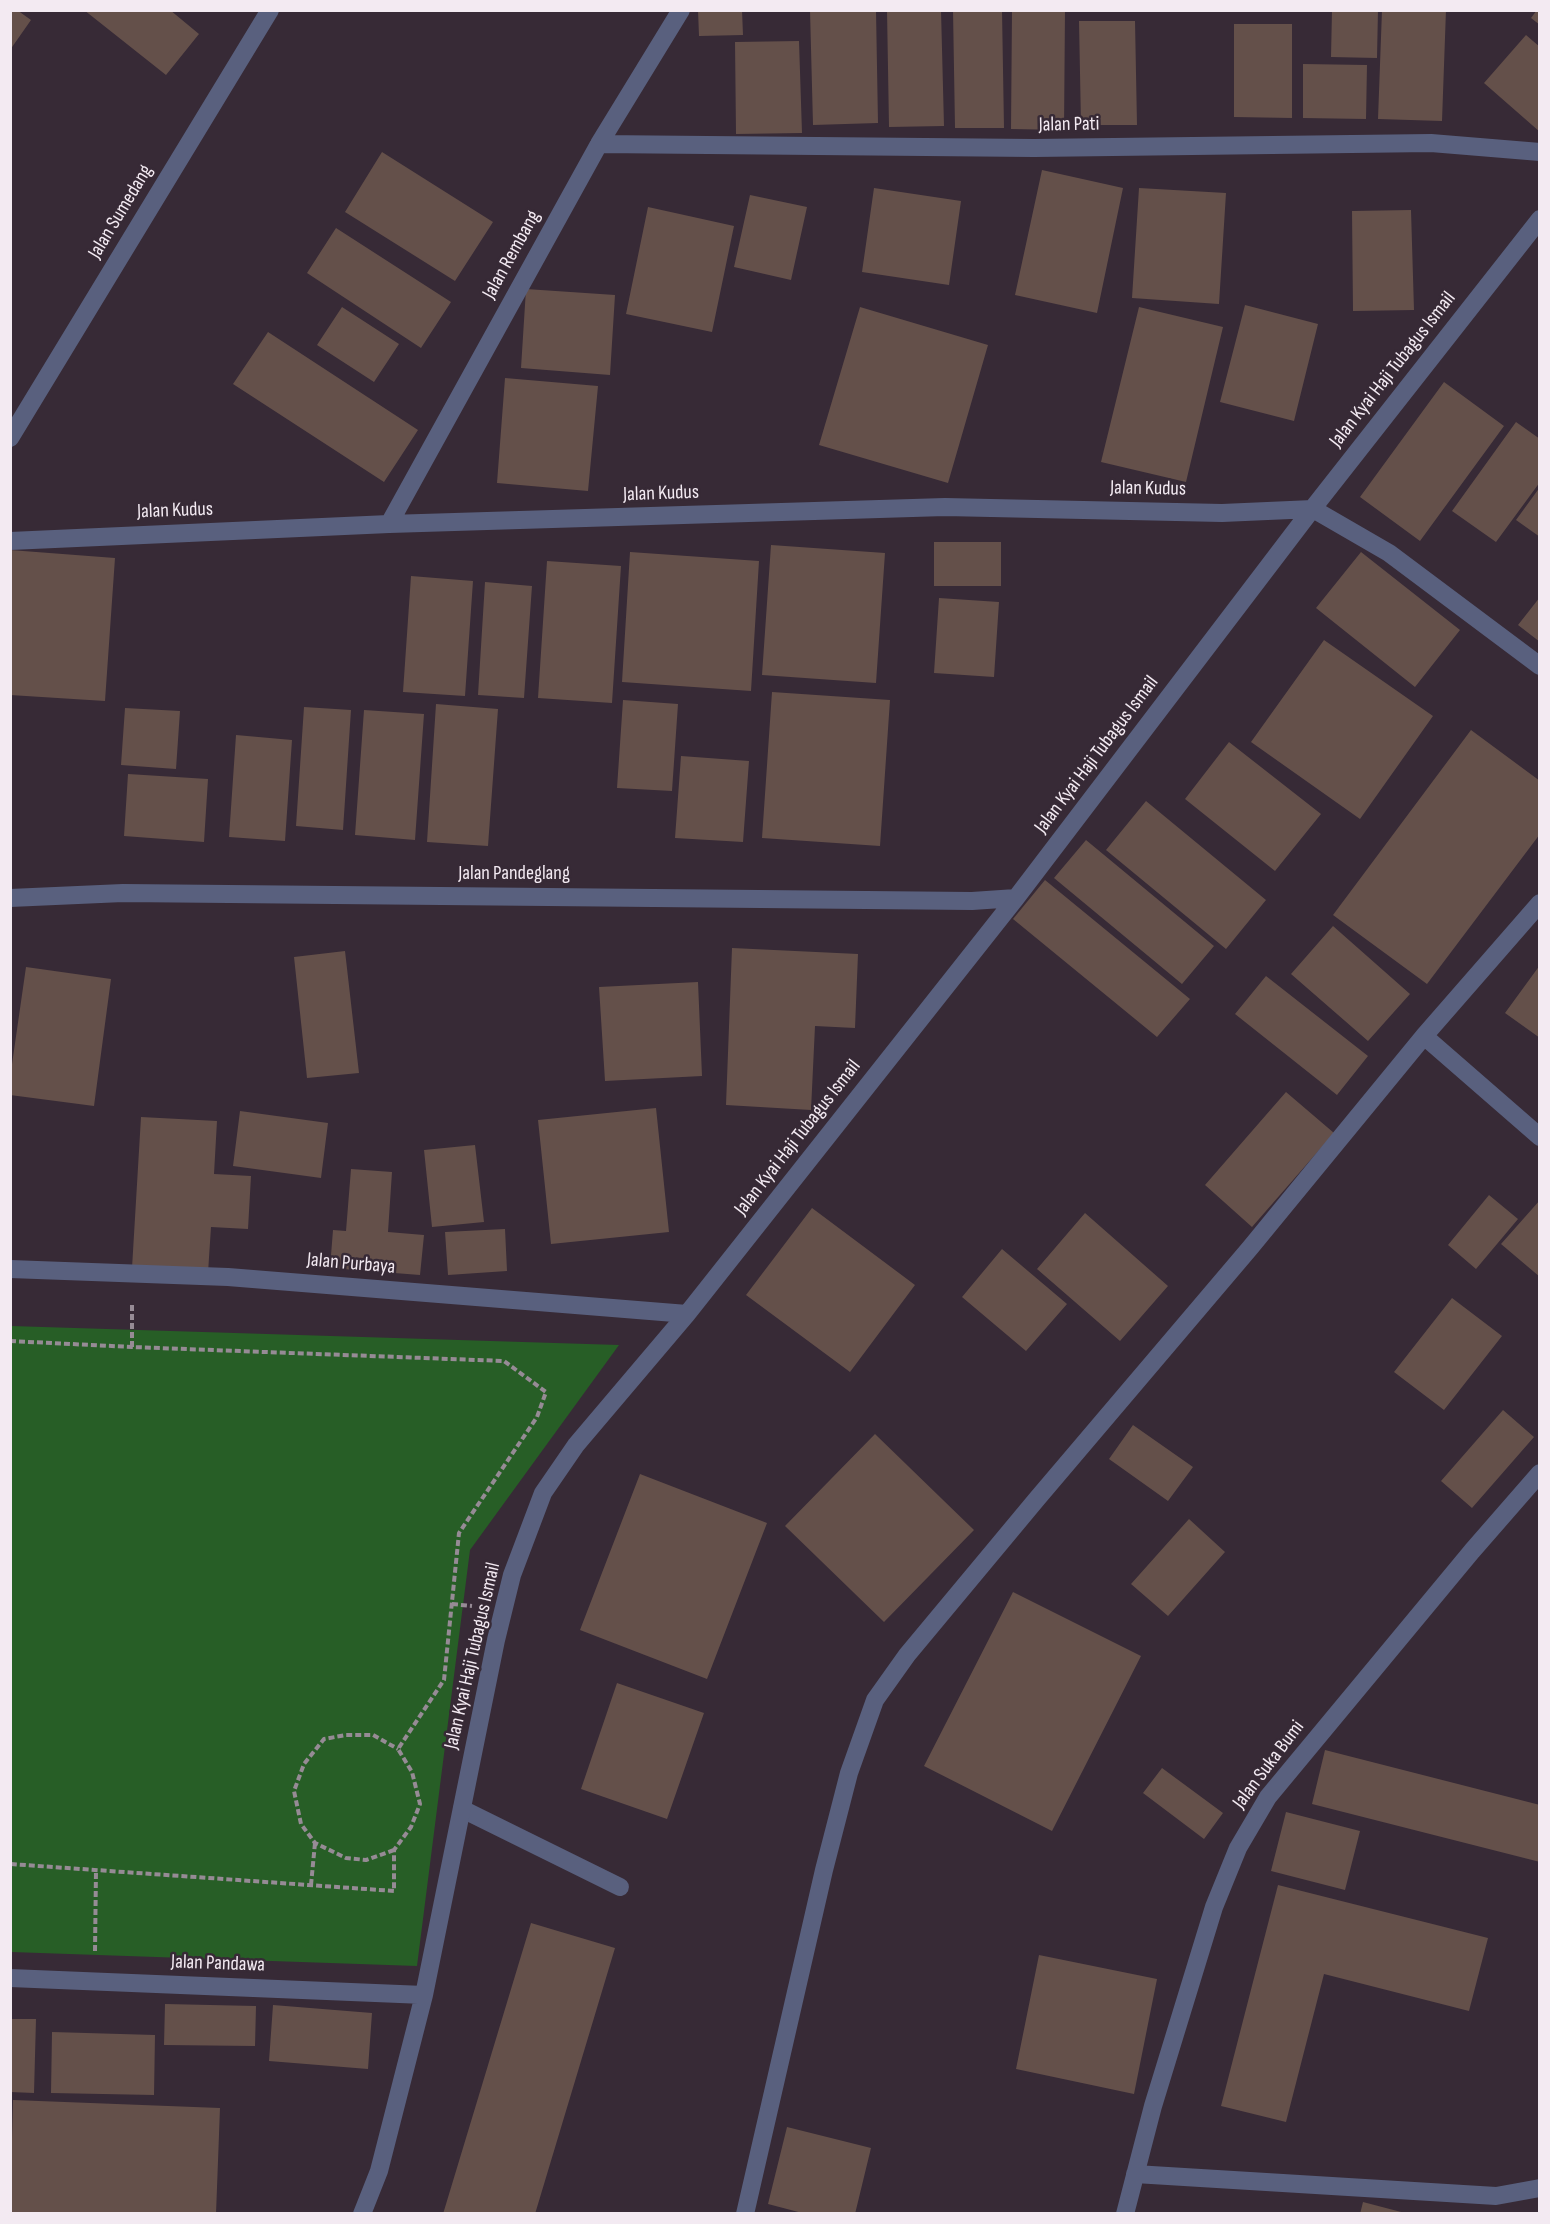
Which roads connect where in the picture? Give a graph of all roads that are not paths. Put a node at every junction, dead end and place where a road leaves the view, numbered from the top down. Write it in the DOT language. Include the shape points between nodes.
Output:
graph roads {
  1 [pos="270,10"];
  2 [pos="681,10"];
  3 [pos="599,144"];
  4 [pos="1539,152"];
  5 [pos="1539,219"];
  6 [pos="10,438"];
  7 [pos="1314,509"];
  8 [pos="388,524"];
  9 [pos="10,541"];
  10 [pos="1539,666"];
  11 [pos="10,898"];
  12 [pos="1016,898"];
  13 [pos="1539,903"];
  14 [pos="1424,1036"];
  15 [pos="1539,1137"];
  16 [pos="10,1269"];
  17 [pos="687,1314"];
  18 [pos="1539,1473"];
  19 [pos="462,1809"];
  20 [pos="620,1887"];
  21 [pos="10,1978"];
  22 [pos="424,1995"];
  23 [pos="1135,2174"];
  24 [pos="1539,2188"];
  25 [pos="1494,2205"];
  26 [pos="362,2214"];
  27 [pos="745,2214"];
  28 [pos="1125,2214"];
  1 -- 6 [label="street, Jalan Sumedang"];
  2 -- 3 [label="street, Jalan Rembang"];
  3 -- 4 [label="street, Jalan Pati" via="1034,148 1431,143"];
  3 -- 8 [label="street, Jalan Rembang"];
  5 -- 7 [label="street, Jalan Kyai Haji Tubagus Ismail"];
  7 -- 8 [label="street, Jalan Kudus" via="1222,513 945,507"];
  7 -- 10 [label="street" via="1389,553"];
  7 -- 12 [label="street, Jalan Kyai Haji Tubagus Ismail"];
  8 -- 9 [label="street, Jalan Kudus"];
  11 -- 12 [label="street, Jalan Pandeglang" via="123,893 960,901"];
  12 -- 17 [label="street, Jalan Kyai Haji Tubagus Ismail"];
  13 -- 14 [label="street"];
  14 -- 15 [label="street"];
  14 -- 27 [label="street" via="922,1637 875,1700 849,1773 824,1870"];
  16 -- 17 [label="street, Jalan Purbaya" via="228,1277"];
  17 -- 19 [label="street, Jalan Kyai Haji Tubagus Ismail" via="576,1445 543,1493 512,1575"];
  18 -- 23 [label="street, Jalan Suka Bumi" via="1268,1797 1238,1848 1214,1907"];
  19 -- 20 [label="street"];
  19 -- 22 [label="street, Jalan Kyai Haji Tubagus Ismail"];
  21 -- 22 [label="street, Jalan Pandawa"];
  22 -- 26 [label="street, Jalan Kyai Haji Tubagus Ismail" via="379,2171"];
  23 -- 25 [label="street"];
  23 -- 28 [label="street, Jalan Suka Bumi"];
  24 -- 25 [label="street"];
}
